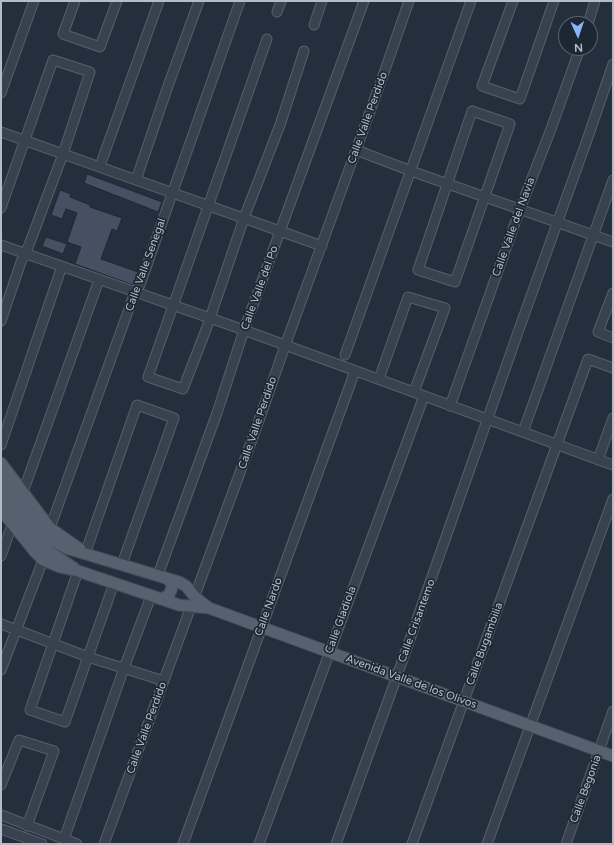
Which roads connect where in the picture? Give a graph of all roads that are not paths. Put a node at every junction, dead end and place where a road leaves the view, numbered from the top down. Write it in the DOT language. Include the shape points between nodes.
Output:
graph roads {
  1 [pos="34,1"];
  2 [pos="75,1"];
  3 [pos="117,1"];
  4 [pos="159,1"];
  5 [pos="199,1"];
  6 [pos="240,1"];
  7 [pos="281,1"];
  8 [pos="322,1"];
  9 [pos="364,1"];
  10 [pos="408,1"];
  11 [pos="471,1"];
  12 [pos="513,1"];
  13 [pos="554,1"];
  14 [pos="595,1"];
  15 [pos="277,12"];
  16 [pos="590,16"];
  17 [pos="314,25"];
  18 [pos="267,39"];
  19 [pos="304,51"];
  20 [pos="577,56"];
  21 [pos="613,64"];
  22 [pos="1,93"];
  23 [pos="1,132"];
  24 [pos="26,141"];
  25 [pos="356,150"];
  26 [pos="63,154"];
  27 [pos="100,166"];
  28 [pos="411,171"];
  29 [pos="136,180"];
  30 [pos="613,180"];
  31 [pos="446,182"];
  32 [pos="172,192"];
  33 [pos="484,196"];
  34 [pos="208,205"];
  35 [pos="1,208"];
  36 [pos="520,209"];
  37 [pos="244,218"];
  38 [pos="557,222"];
  39 [pos="281,230"];
  40 [pos="594,235"];
  41 [pos="613,242"];
  42 [pos="1,245"];
  43 [pos="322,246"];
  44 [pos="26,253"];
  45 [pos="62,266"];
  46 [pos="99,280"];
  47 [pos="136,292"];
  48 [pos="613,293"];
  49 [pos="173,306"];
  50 [pos="209,319"];
  51 [pos="1,321"];
  52 [pos="244,330"];
  53 [pos="613,338"];
  54 [pos="284,346"];
  55 [pos="345,356"];
  56 [pos="613,368"];
  57 [pos="355,371"];
  58 [pos="380,379"];
  59 [pos="414,392"];
  60 [pos="424,396"];
  61 [pos="450,406"];
  62 [pos="613,418"];
  63 [pos="488,420"];
  64 [pos="522,432"];
  65 [pos="1,445"];
  66 [pos="557,445"];
  67 [pos="598,460"];
  68 [pos="1,463"];
  69 [pos="613,465"];
  70 [pos="3,485"];
  71 [pos="23,492"];
  72 [pos="613,499"];
  73 [pos="1,510"];
  74 [pos="12,525"];
  75 [pos="50,528"];
  76 [pos="85,554"];
  77 [pos="1,556"];
  78 [pos="42,560"];
  79 [pos="122,564"];
  80 [pos="78,571"];
  81 [pos="162,576"];
  82 [pos="114,583"];
  83 [pos="156,598"];
  84 [pos="193,601"];
  85 [pos="1,624"];
  86 [pos="261,627"];
  87 [pos="16,630"];
  88 [pos="52,643"];
  89 [pos="330,652"];
  90 [pos="88,657"];
  91 [pos="124,668"];
  92 [pos="1,670"];
  93 [pos="397,676"];
  94 [pos="164,682"];
  95 [pos="464,701"];
  96 [pos="613,711"];
  97 [pos="531,725"];
  98 [pos="600,751"];
  99 [pos="613,756"];
  100 [pos="1,785"];
  101 [pos="1,815"];
  102 [pos="27,826"];
  103 [pos="1,829"];
  104 [pos="64,839"];
  105 [pos="42,844"];
  106 [pos="77,844"];
  107 [pos="104,844"];
  108 [pos="183,844"];
  109 [pos="259,844"];
  110 [pos="336,844"];
  111 [pos="412,844"];
  112 [pos="487,844"];
  113 [pos="566,844"];
  1 -- 22 [label="street"];
  2 -- 3 [label="street" via="64,34 100,47"];
  4 -- 27 [label="street"];
  5 -- 29 [label="street"];
  6 -- 32 [label="street, Calle Valle Senegal"];
  7 -- 15 [label="street"];
  8 -- 17 [label="street"];
  9 -- 39 [label="street, Calle Valle del Po"];
  10 -- 25 [label="street, Calle Valle Perdido"];
  11 -- 28 [label="street"];
  12 -- 13 [label="street" via="482,86 520,99"];
  14 -- 16 [label="street"];
  18 -- 34 [label="street"];
  19 -- 37 [label="street" via="280,125"];
  20 -- 36 [label="street, Calle Valle del Navia"];
  21 -- 38 [label="street, Calle Crisantemo"];
  23 -- 24 [label="street"];
  24 -- 26 [label="street"];
  24 -- 26 [label="street" via="53,60 90,72"];
  24 -- 35 [label="street"];
  25 -- 28 [label="street"];
  25 -- 43 [label="street, Calle Valle Perdido"];
  26 -- 27 [label="street"];
  26 -- 44 [label="street"];
  27 -- 29 [label="street"];
  28 -- 31 [label="street"];
  28 -- 55 [label="street"];
  29 -- 32 [label="street"];
  30 -- 40 [label="street"];
  31 -- 33 [label="street"];
  31 -- 33 [label="street" via="472,111 510,124"];
  31 -- 33 [label="street" via="418,270 454,282"];
  32 -- 34 [label="street"];
  32 -- 47 [label="street, Calle Valle Senegal"];
  33 -- 36 [label="street"];
  34 -- 37 [label="street"];
  34 -- 49 [label="street"];
  36 -- 38 [label="street"];
  36 -- 61 [label="street, Calle Valle del Navia"];
  37 -- 39 [label="street"];
  37 -- 50 [label="street"];
  38 -- 40 [label="street"];
  38 -- 63 [label="street, Calle Crisantemo"];
  39 -- 43 [label="street"];
  39 -- 52 [label="street, Calle Valle del Po"];
  40 -- 41 [label="street"];
  40 -- 64 [label="street"];
  42 -- 44 [label="street"];
  43 -- 54 [label="street, Calle Valle Perdido"];
  44 -- 45 [label="street"];
  44 -- 51 [label="street"];
  45 -- 46 [label="street"];
  45 -- 65 [label="street"];
  46 -- 47 [label="street"];
  46 -- 71 [label="street"];
  47 -- 49 [label="street"];
  47 -- 75 [label="street, Calle Valle Senegal"];
  48 -- 53 [label="street" via="598,332"];
  49 -- 50 [label="street"];
  49 -- 50 [label="street" via="148,377 183,389"];
  50 -- 52 [label="street"];
  52 -- 54 [label="street"];
  52 -- 81 [label="street, Calle Valle del Po"];
  54 -- 57 [label="street"];
  54 -- 84 [label="street, Calle Valle Perdido"];
  56 -- 66 [label="street, Calle Bugambilia" via="588,359"];
  57 -- 58 [label="street"];
  57 -- 86 [label="street, Calle Nardo"];
  58 -- 59 [label="street"];
  58 -- 59 [label="street" via="408,297 445,308"];
  59 -- 60 [label="street"];
  60 -- 61 [label="street"];
  60 -- 89 [label="street, Calle Gladiola"];
  61 -- 63 [label="street"];
  62 -- 67 [label="street"];
  63 -- 64 [label="street"];
  63 -- 93 [label="street, Calle Crisantemo"];
  64 -- 66 [label="street"];
  66 -- 67 [label="street"];
  66 -- 95 [label="street, Calle Bugambilia"];
  67 -- 69 [label="street"];
  68 -- 71 [label="main road"];
  70 -- 76 [label="main road" via="43,534 66,548"];
  70 -- 80 [label="main road" via="28,529 38,541"];
  71 -- 75 [label="main road"];
  72 -- 97 [label="street"];
  73 -- 74 [label="main road"];
  74 -- 77 [label="street"];
  74 -- 78 [label="main road"];
  75 -- 76 [label="main road" via="78,546"];
  76 -- 79 [label="main road"];
  76 -- 79 [label="street" via="137,405 174,418"];
  78 -- 80 [label="main road" via="60,568"];
  78 -- 87 [label="street"];
  79 -- 81 [label="main road"];
  80 -- 82 [label="main road, Avenida Valle de los Olivos"];
  80 -- 88 [label="street"];
  81 -- 83 [label="main road" via="171,582 172,588 169,594"];
  81 -- 84 [label="main road" via="186,586"];
  82 -- 83 [label="main road, Avenida Valle de los Olivos"];
  82 -- 90 [label="street"];
  83 -- 84 [label="main road, Avenida Valle de los Olivos" via="179,606"];
  83 -- 91 [label="street"];
  84 -- 86 [label="main road, Avenida Valle de los Olivos"];
  84 -- 94 [label="street, Calle Valle Perdido"];
  85 -- 87 [label="street"];
  86 -- 89 [label="main road, Avenida Valle de los Olivos"];
  86 -- 108 [label="street, Calle Nardo"];
  87 -- 88 [label="street"];
  87 -- 92 [label="street"];
  88 -- 90 [label="street"];
  88 -- 90 [label="street" via="30,710 65,722"];
  89 -- 93 [label="main road, Avenida Valle de los Olivos"];
  89 -- 109 [label="street, Calle Gladiola"];
  90 -- 91 [label="street"];
  91 -- 94 [label="street"];
  91 -- 104 [label="street"];
  93 -- 95 [label="main road, Avenida Valle de los Olivos"];
  93 -- 110 [label="street, Calle Crisantemo"];
  94 -- 107 [label="street, Calle Valle Perdido"];
  95 -- 97 [label="main road, Avenida Valle de los Olivos"];
  95 -- 111 [label="street, Calle Bugambilia"];
  96 -- 98 [label="street, Calle Begonia"];
  97 -- 98 [label="main road, Avenida Valle de los Olivos"];
  97 -- 112 [label="street"];
  98 -- 99 [label="main road, Avenida Valle de los Olivos"];
  98 -- 113 [label="street, Calle Begonia"];
  100 -- 102 [label="street" via="19,740 54,751"];
  101 -- 102 [label="street"];
  102 -- 104 [label="street"];
  103 -- 105 [label="street"];
  104 -- 106 [label="street"];
}
